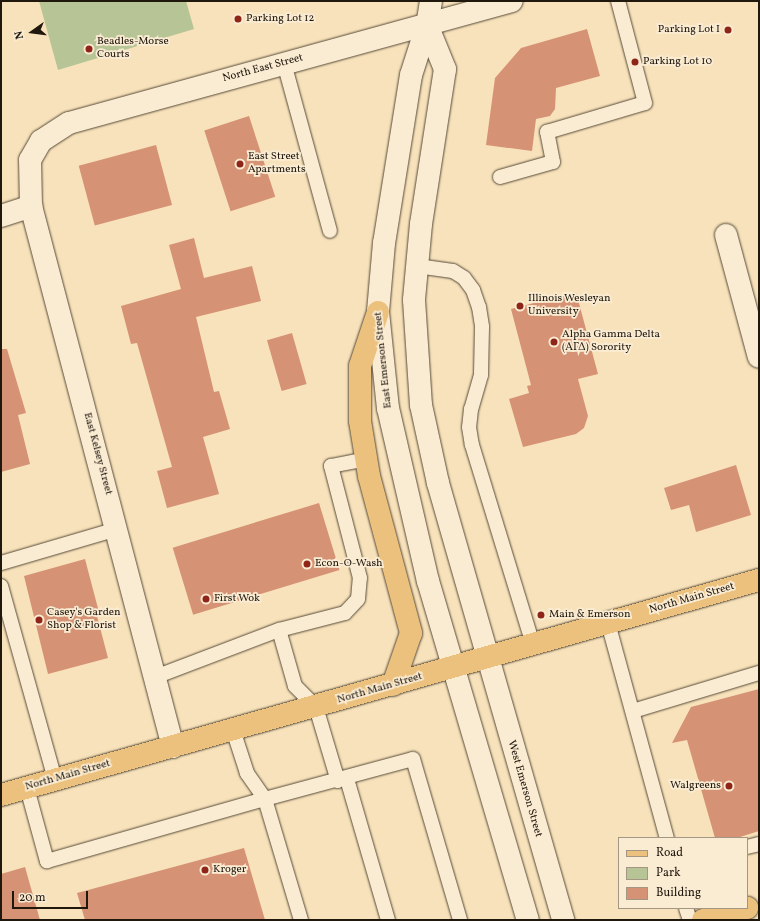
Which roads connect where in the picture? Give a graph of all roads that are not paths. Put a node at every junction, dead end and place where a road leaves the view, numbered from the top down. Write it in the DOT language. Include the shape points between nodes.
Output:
graph roads {
  1 [pos="431,1"];
  2 [pos="512,1"];
  3 [pos="618,1"];
  4 [pos="427,25"];
  5 [pos="284,63"];
  6 [pos="30,160"];
  7 [pos="500,177"];
  8 [pos="31,206"];
  9 [pos="1,216"];
  10 [pos="330,231"];
  11 [pos="726,235"];
  12 [pos="417,266"];
  13 [pos="378,312"];
  14 [pos="759,357"];
  15 [pos="366,459"];
  16 [pos="117,529"];
  17 [pos="1,563"];
  18 [pos="759,580"];
  19 [pos="1,586"];
  20 [pos="608,623"];
  21 [pos="279,630"];
  22 [pos="533,644"];
  23 [pos="487,657"];
  24 [pos="452,667"];
  25 [pos="759,673"];
  26 [pos="155,677"];
  27 [pos="393,685"];
  28 [pos="316,707"];
  29 [pos="633,711"];
  30 [pos="233,730"];
  31 [pos="173,747"];
  32 [pos="55,780"];
  33 [pos="342,780"];
  34 [pos="27,788"];
  35 [pos="1,795"];
  36 [pos="265,799"];
  37 [pos="667,837"];
  38 [pos="759,844"];
  39 [pos="748,847"];
  40 [pos="759,905"];
  41 [pos="748,908"];
  42 [pos="686,909"];
  43 [pos="743,909"];
  44 [pos="301,920"];
  45 [pos="388,920"];
  46 [pos="460,920"];
  47 [pos="528,920"];
  48 [pos="563,920"];
  49 [pos="690,920"];
  50 [pos="703,920"];
  1 -- 4 [label="main road, East Emerson Street"];
  2 -- 4 [label="main road, North East Street"];
  3 -- 7 [label="lane" via="645,103 547,132 553,162"];
  4 -- 5 [label="main road, North East Street"];
  4 -- 12 [label="main road" via="444,69"];
  4 -- 13 [label="main road, East Emerson Street" via="411,75 384,243"];
  5 -- 6 [label="main road, North East Street" via="69,123 41,140"];
  5 -- 10 [label="lane"];
  6 -- 8 [label="main road, East Kelsey Street"];
  8 -- 9 [label="main road"];
  8 -- 16 [label="main road, East Kelsey Street"];
  11 -- 14 [label="main road"];
  12 -- 22 [label="lane" via="452,272 464,278 473,290 479,307 482,327 481,375 471,409 472,445"];
  12 -- 23 [label="main road" via="414,300 422,405 438,483"];
  13 -- 15 [label="main road" via="360,366 360,421"];
  13 -- 24 [label="main road, East Emerson Street" via="388,408 407,499"];
  15 -- 21 [label="lane" via="330,466 360,578 358,599 345,613"];
  15 -- 27 [label="main road" via="386,546 411,633"];
  16 -- 17 [label="lane"];
  16 -- 26 [label="main road, East Kelsey Street"];
  18 -- 20 [label="main road, North Main Street"];
  19 -- 32 [label="lane"];
  20 -- 22 [label="main road, North Main Street"];
  20 -- 29 [label="lane"];
  21 -- 26 [label="lane"];
  21 -- 28 [label="lane" via="296,686"];
  22 -- 23 [label="main road, North Main Street"];
  23 -- 24 [label="main road, North Main Street"];
  23 -- 48 [label="main road, West Emerson Street"];
  24 -- 27 [label="main road, North Main Street"];
  24 -- 47 [label="main road"];
  25 -- 29 [label="lane"];
  26 -- 31 [label="main road, East Kelsey Street"];
  27 -- 28 [label="main road, North Main Street"];
  28 -- 30 [label="main road, North Main Street"];
  28 -- 33 [label="lane"];
  29 -- 37 [label="lane"];
  30 -- 31 [label="main road, North Main Street"];
  30 -- 36 [label="lane" via="247,773"];
  31 -- 32 [label="main road, North Main Street"];
  32 -- 34 [label="main road, North Main Street"];
  33 -- 36 [label="lane"];
  33 -- 45 [label="lane"];
  33 -- 46 [label="lane" via="413,759"];
  34 -- 35 [label="main road, North Main Street"];
  34 -- 36 [label="lane" via="47,861"];
  36 -- 44 [label="lane"];
  38 -- 39 [label="lane"];
  40 -- 41 [label="main road"];
  42 -- 49 [label="lane"];
  43 -- 50 [label="main road"];
}
